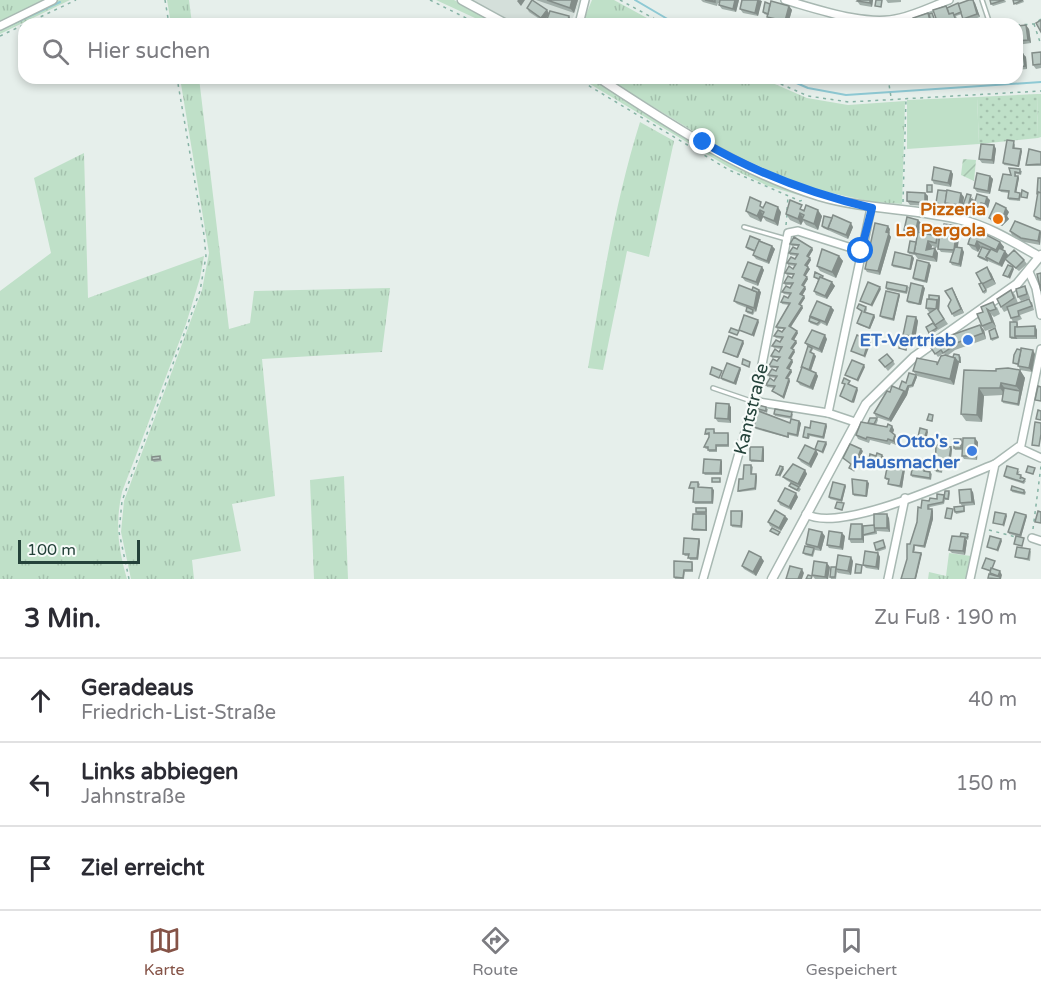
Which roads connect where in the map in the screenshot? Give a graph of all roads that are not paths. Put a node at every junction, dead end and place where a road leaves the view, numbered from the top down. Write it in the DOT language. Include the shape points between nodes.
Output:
graph roads {
  1 [pos="53,0"];
  2 [pos="462,0"];
  3 [pos="585,0"];
  4 [pos="784,0"];
  5 [pos="949,0"];
  6 [pos="982,0"];
  7 [pos="495,18"];
  8 [pos="580,18"];
  9 [pos="868,18"];
  10 [pos="900,18"];
  11 [pos="988,18"];
  12 [pos="0,26"];
  13 [pos="608,84"];
  14 [pos="872,208"];
  15 [pos="744,227"];
  16 [pos="787,236"];
  17 [pos="861,251"];
  18 [pos="1040,256"];
  19 [pos="1029,273"];
  20 [pos="1041,315"];
  21 [pos="1041,349"];
  22 [pos="1039,366"];
  23 [pos="713,388"];
  24 [pos="752,401"];
  25 [pos="828,413"];
  26 [pos="855,422"];
  27 [pos="1019,448"];
  28 [pos="1041,458"];
  29 [pos="995,464"];
  30 [pos="905,498"];
  31 [pos="806,514"];
  32 [pos="1032,535"];
  33 [pos="1041,541"];
  34 [pos="703,579"];
  35 [pos="772,579"];
  36 [pos="888,579"];
  37 [pos="970,579"];
  1 -- 12 [label="street"];
  2 -- 7 [label="street"];
  3 -- 8 [label="street"];
  4 -- 9 [label="street" via="833,14"];
  5 -- 10 [label="street"];
  6 -- 11 [label="lane"];
  13 -- 14 [label="street" via="679,129 765,174 819,196"];
  14 -- 17 [label="street"];
  14 -- 18 [label="street" via="974,224"];
  15 -- 16 [label="lane"];
  16 -- 17 [label="street" via="798,231"];
  16 -- 24 [label="street, Kantstraße"];
  17 -- 25 [label="street"];
  18 -- 19 [label="street"];
  19 -- 20 [label="street"];
  19 -- 26 [label="street" via="914,357 866,404"];
  21 -- 22 [label="street"];
  22 -- 27 [label="street"];
  23 -- 24 [label="lane"];
  24 -- 25 [label="street"];
  24 -- 34 [label="street, Kantstraße"];
  25 -- 26 [label="street"];
  26 -- 31 [label="street"];
  27 -- 28 [label="street"];
  27 -- 29 [label="street"];
  29 -- 30 [label="street"];
  29 -- 37 [label="street"];
  30 -- 31 [label="street" via="854,517 814,519"];
  30 -- 36 [label="street"];
  31 -- 35 [label="street"];
  32 -- 33 [label="street"];
}
